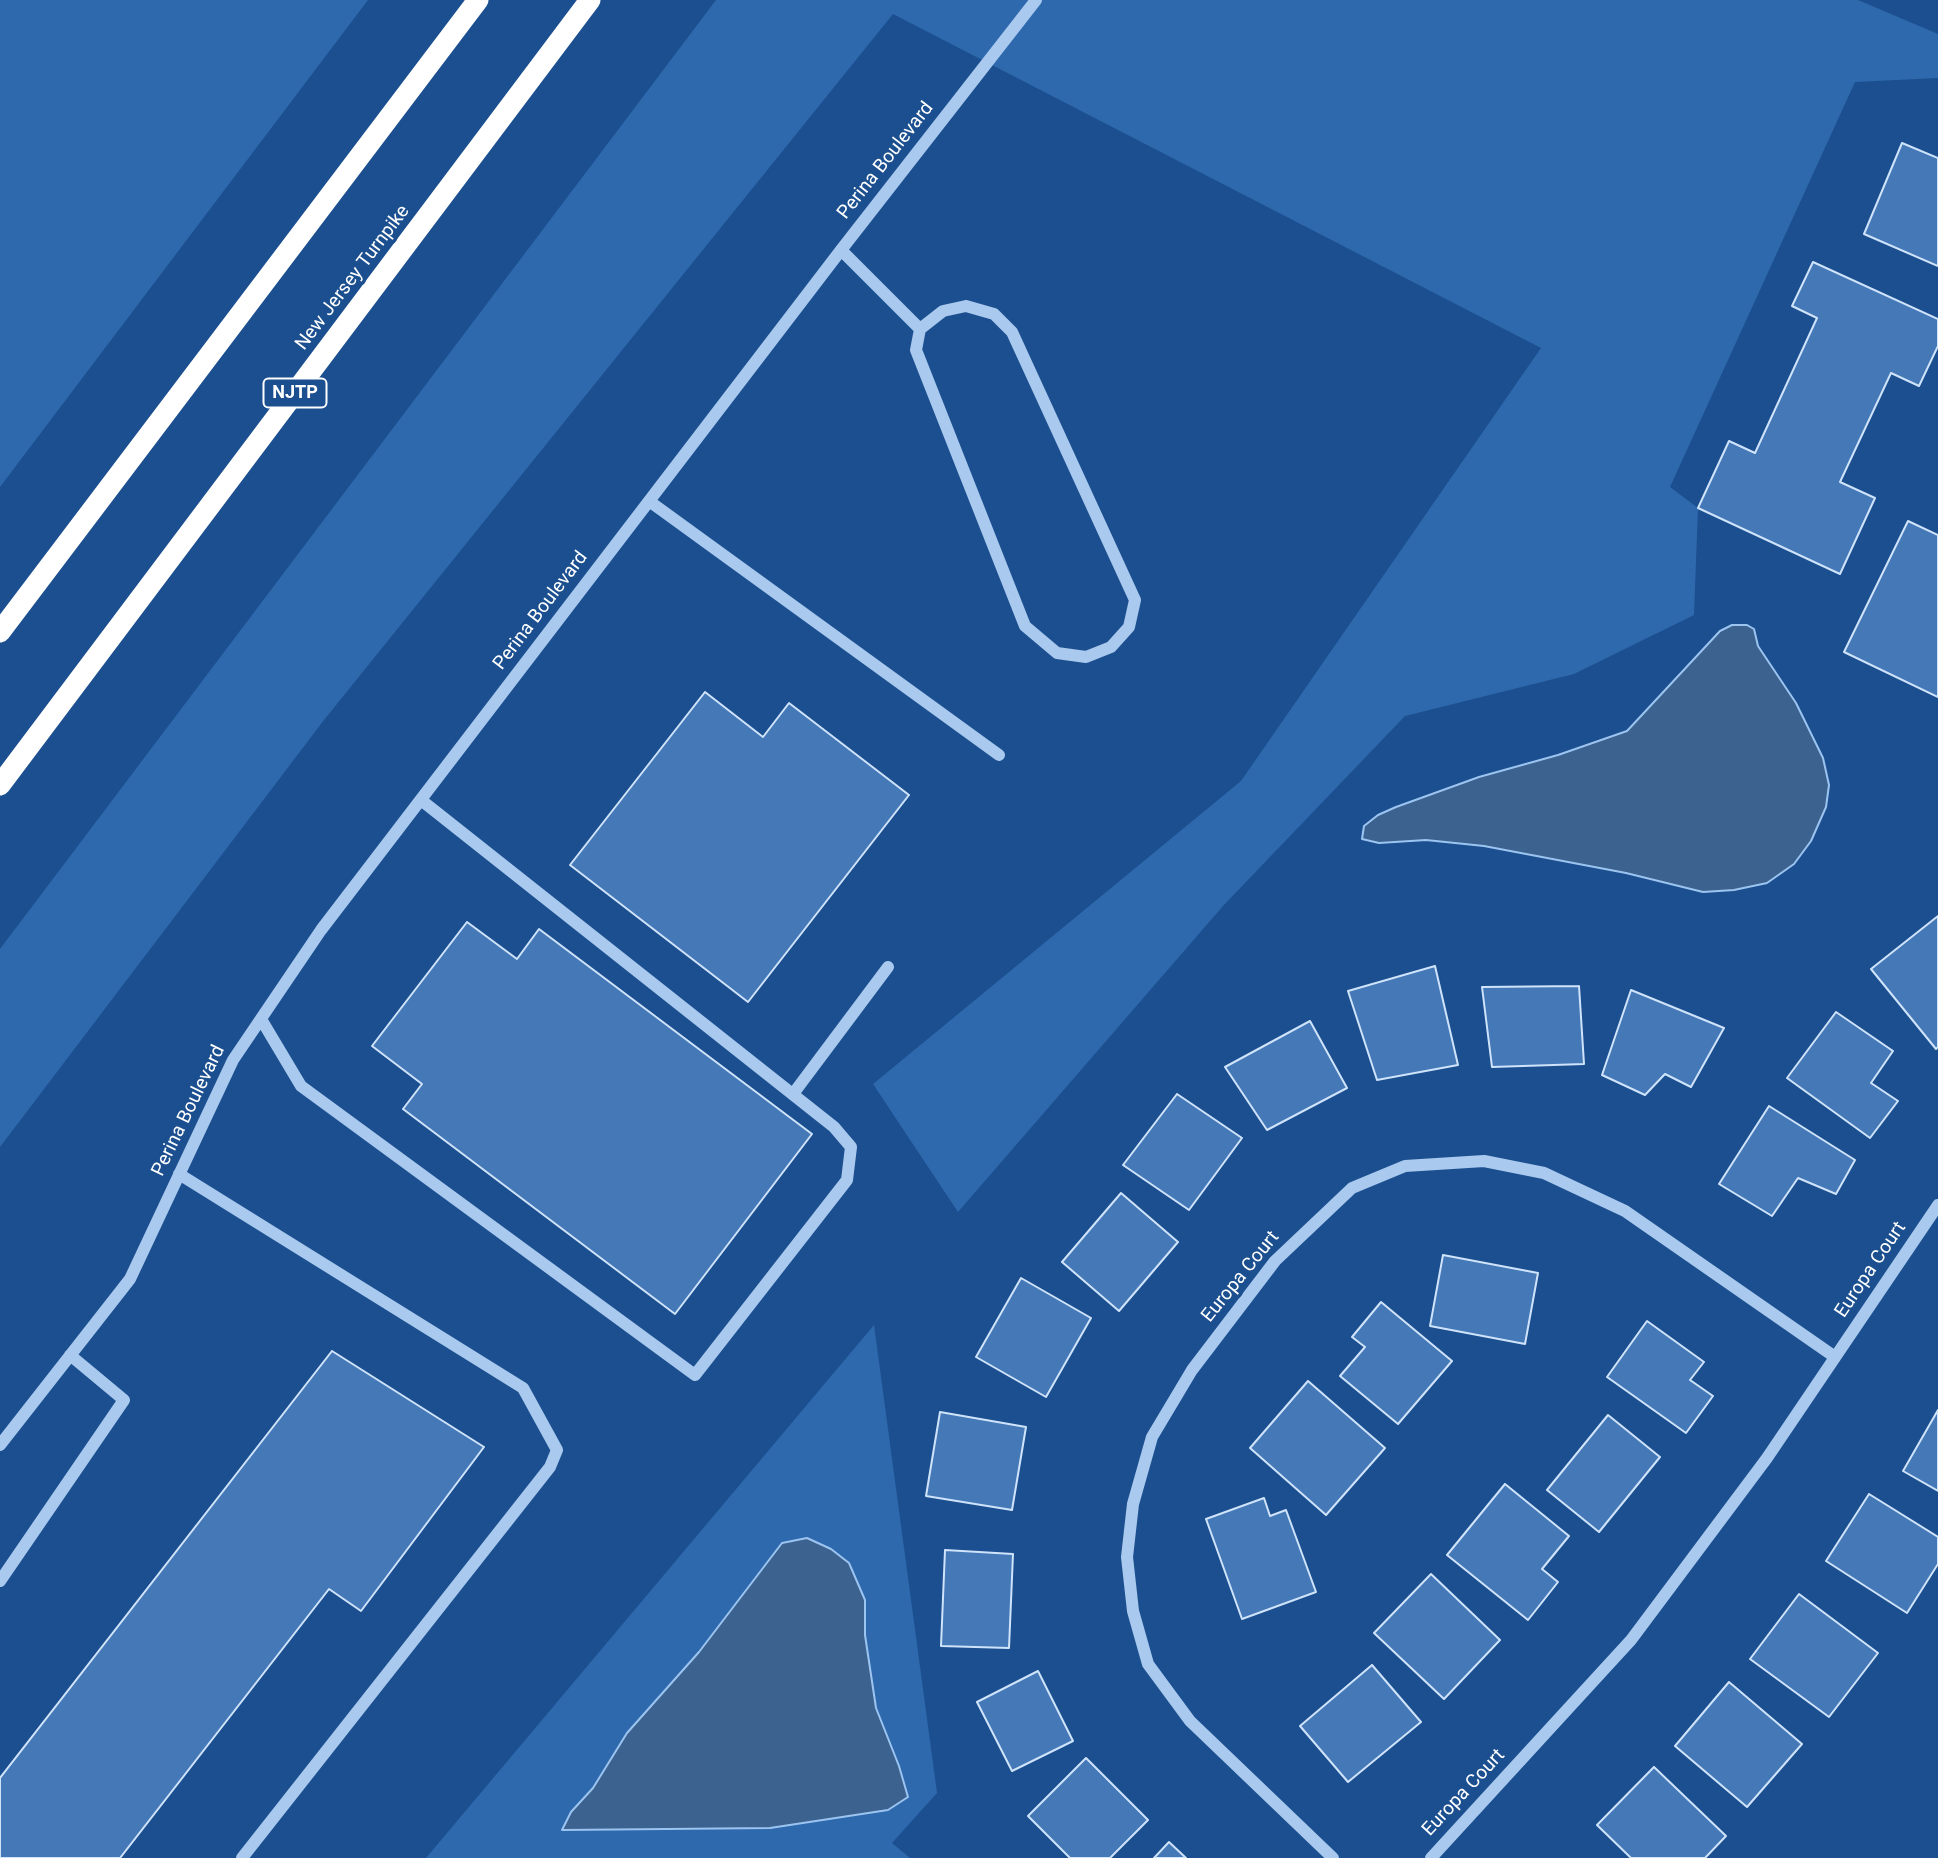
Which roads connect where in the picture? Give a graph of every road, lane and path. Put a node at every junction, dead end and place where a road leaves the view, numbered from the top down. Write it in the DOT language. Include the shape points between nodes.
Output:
graph roads {
  1 [pos="478,0"];
  2 [pos="590,0"];
  3 [pos="1036,0"];
  4 [pos="841,250"];
  5 [pos="920,329"];
  6 [pos="649,501"];
  7 [pos="0,632"];
  8 [pos="999,755"];
  9 [pos="0,785"];
  10 [pos="421,800"];
  11 [pos="888,967"];
  12 [pos="261,1019"];
  13 [pos="793,1094"];
  14 [pos="179,1174"];
  15 [pos="1938,1205"];
  16 [pos="70,1355"];
  17 [pos="1835,1357"];
  18 [pos="0,1445"];
  19 [pos="0,1581"];
  20 [pos="242,1858"];
  21 [pos="1333,1858"];
  22 [pos="1431,1858"];
  1 -- 7 [label="highway"];
  2 -- 9 [label="highway, New Jersey Turnpike / NJTP"];
  3 -- 4 [label="street, Perina Boulevard"];
  4 -- 5 [label="street"];
  4 -- 6 [label="street, Perina Boulevard"];
  5 -- 5 [label="street" via="916,350 1025,626 1057,653 1086,657 1111,647 1129,627 1135,600 1012,332 994,314 966,306 943,311"];
  6 -- 8 [label="street"];
  6 -- 10 [label="street, Perina Boulevard"];
  10 -- 12 [label="street, Perina Boulevard" via="321,930"];
  10 -- 13 [label="street"];
  11 -- 13 [label="street"];
  12 -- 13 [label="street" via="301,1086 695,1375 847,1180 851,1147 835,1127"];
  12 -- 14 [label="street, Perina Boulevard" via="233,1060"];
  14 -- 16 [label="street, Perina Boulevard" via="130,1279"];
  14 -- 20 [label="street" via="523,1388 557,1451 550,1467"];
  15 -- 17 [label="street, Europa Court"];
  16 -- 18 [label="street, Perina Boulevard"];
  16 -- 19 [label="street" via="124,1400"];
  17 -- 21 [label="street, Europa Court" via="1625,1211 1544,1173 1484,1161 1405,1166 1352,1188 1275,1261 1192,1370 1152,1437 1133,1504 1127,1557 1133,1611 1148,1664 1190,1721"];
  17 -- 22 [label="street, Europa Court" via="1767,1458 1631,1640"];
}
